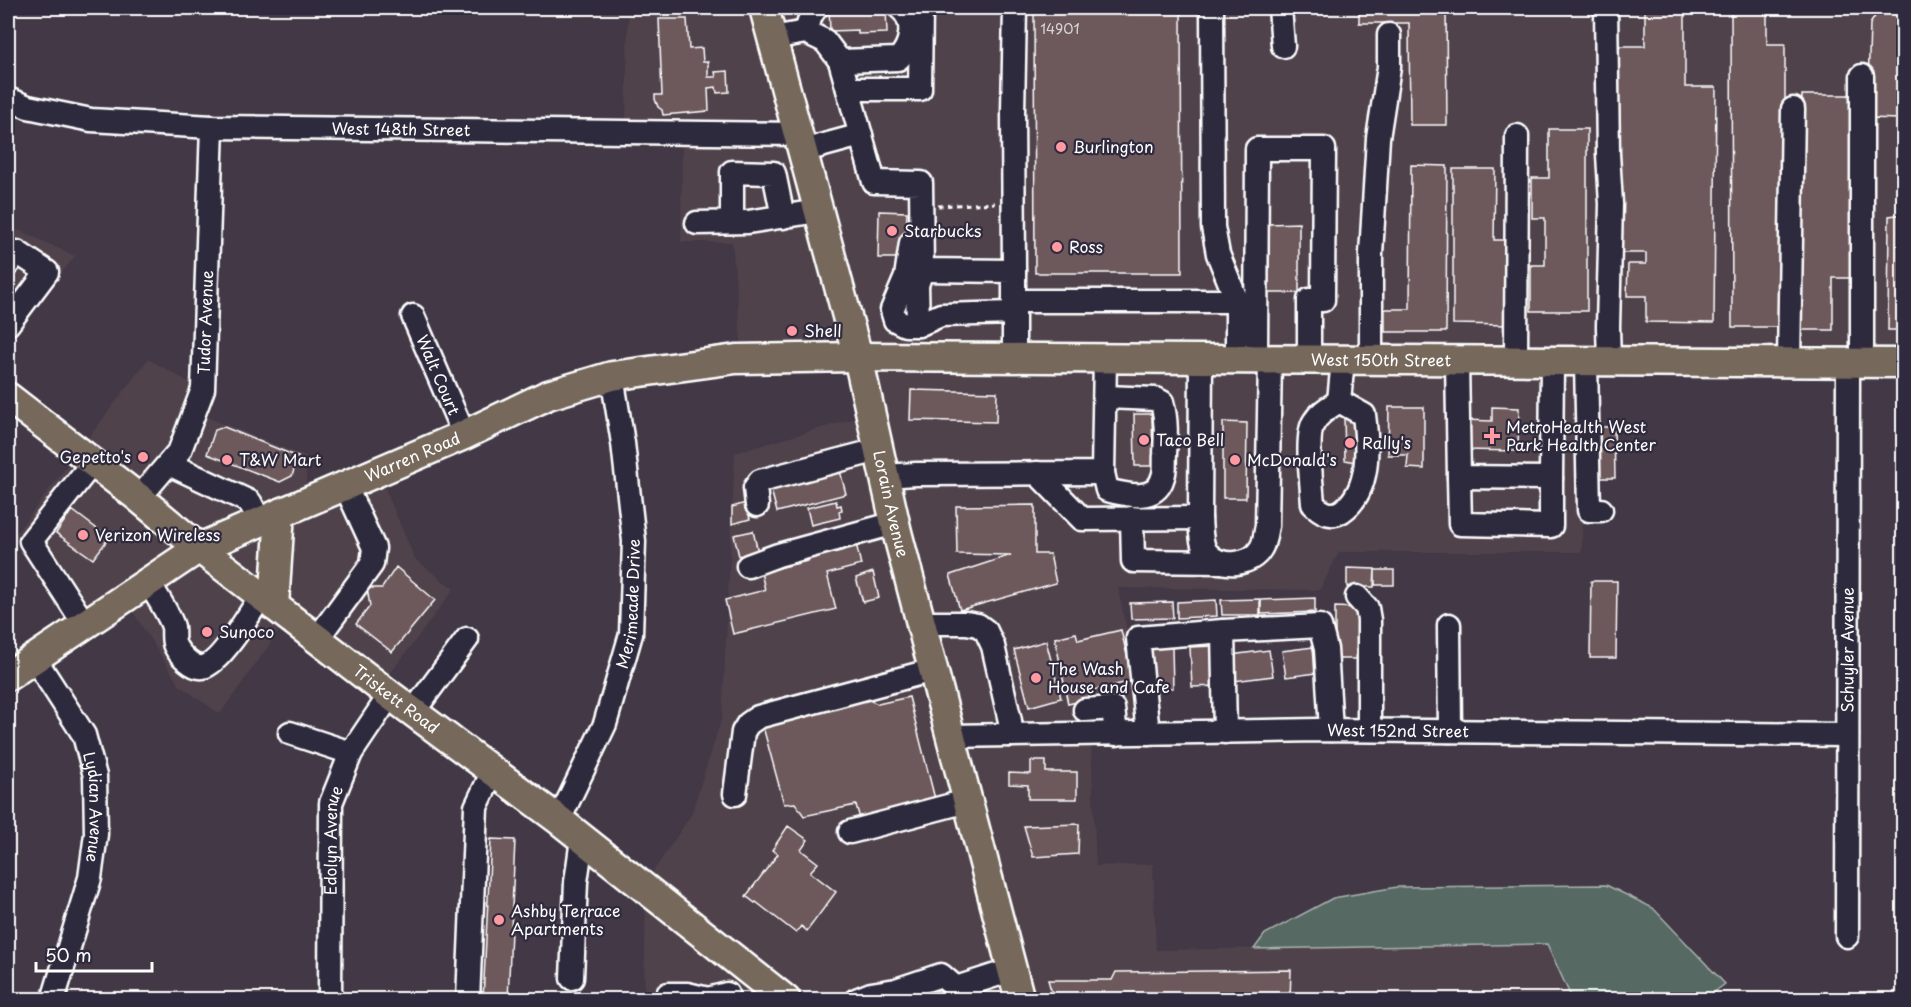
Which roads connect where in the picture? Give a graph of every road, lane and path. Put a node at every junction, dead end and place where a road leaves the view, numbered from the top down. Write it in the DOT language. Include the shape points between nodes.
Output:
graph roads {
  1 [pos="764,8"];
  2 [pos="816,8"];
  3 [pos="900,8"];
  4 [pos="921,8"];
  5 [pos="1015,8"];
  6 [pos="1212,8"];
  7 [pos="1280,8"];
  8 [pos="1606,8"];
  9 [pos="806,32"];
  10 [pos="1389,35"];
  11 [pos="772,38"];
  12 [pos="1283,46"];
  13 [pos="898,59"];
  14 [pos="840,61"];
  15 [pos="920,64"];
  16 [pos="1862,76"];
  17 [pos="848,89"];
  18 [pos="8,99"];
  19 [pos="1793,109"];
  20 [pos="212,127"];
  21 [pos="731,133"];
  22 [pos="861,135"];
  23 [pos="1517,136"];
  24 [pos="800,143"];
  25 [pos="732,172"];
  26 [pos="912,183"];
  27 [pos="1003,202"];
  28 [pos="933,206"];
  29 [pos="818,211"];
  30 [pos="783,217"];
  31 [pos="732,222"];
  32 [pos="697,223"];
  33 [pos="8,264"];
  34 [pos="922,270"];
  35 [pos="1014,271"];
  36 [pos="1237,301"];
  37 [pos="1014,307"];
  38 [pos="412,316"];
  39 [pos="8,324"];
  40 [pos="918,325"];
  41 [pos="858,357"];
  42 [pos="1014,358"];
  43 [pos="1105,358"];
  44 [pos="1201,359"];
  45 [pos="1255,359"];
  46 [pos="1309,360"];
  47 [pos="1357,360"];
  48 [pos="1457,361"];
  49 [pos="1516,361"];
  50 [pos="1552,362"];
  51 [pos="1598,362"];
  52 [pos="1789,363"];
  53 [pos="1855,363"];
  54 [pos="1904,363"];
  55 [pos="612,376"];
  56 [pos="8,397"];
  57 [pos="1105,397"];
  58 [pos="1340,401"];
  59 [pos="464,435"];
  60 [pos="93,462"];
  61 [pos="881,463"];
  62 [pos="169,464"];
  63 [pos="1037,473"];
  64 [pos="1103,473"];
  65 [pos="1460,477"];
  66 [pos="1551,478"];
  67 [pos="345,485"];
  68 [pos="139,498"];
  69 [pos="757,505"];
  70 [pos="1601,510"];
  71 [pos="270,518"];
  72 [pos="1132,518"];
  73 [pos="1200,518"];
  74 [pos="895,523"];
  75 [pos="199,548"];
  76 [pos="1221,562"];
  77 [pos="748,566"];
  78 [pos="149,582"];
  79 [pos="1357,597"];
  80 [pos="268,601"];
  81 [pos="921,623"];
  82 [pos="85,625"];
  83 [pos="1449,625"];
  84 [pos="1223,631"];
  85 [pos="317,639"];
  86 [pos="467,639"];
  87 [pos="35,659"];
  88 [pos="933,670"];
  89 [pos="8,676"];
  90 [pos="390,695"];
  91 [pos="1086,710"];
  92 [pos="413,712"];
  93 [pos="1331,730"];
  94 [pos="1369,730"];
  95 [pos="1450,731"];
  96 [pos="1224,732"];
  97 [pos="290,733"];
  98 [pos="1148,733"];
  99 [pos="1116,734"];
  100 [pos="1011,735"];
  101 [pos="1847,735"];
  102 [pos="950,736"];
  103 [pos="351,753"];
  104 [pos="493,771"];
  105 [pos="735,794"];
  106 [pos="967,801"];
  107 [pos="559,820"];
  108 [pos="850,832"];
  109 [pos="582,839"];
  110 [pos="1847,936"];
  111 [pos="744,966"];
  112 [pos="1012,970"];
  113 [pos="572,978"];
  114 [pos="718,998"];
  115 [pos="53,999"];
  116 [pos="330,999"];
  117 [pos="468,999"];
  118 [pos="666,999"];
  119 [pos="786,999"];
  120 [pos="856,999"];
  121 [pos="1020,999"];
  1 -- 11 [label="main road, Lorain Avenue"];
  2 -- 9 [label="street"];
  3 -- 13 [label="street" via="908,18 910,33"];
  4 -- 15 [label="street"];
  5 -- 35 [label="street"];
  6 -- 36 [label="street" via="1213,227 1218,254"];
  7 -- 12 [label="street"];
  8 -- 51 [label="street" via="1611,204 1608,327"];
  9 -- 11 [label="street"];
  9 -- 14 [label="street" via="825,41"];
  10 -- 47 [label="street" via="1371,254"];
  11 -- 24 [label="main road, Lorain Avenue"];
  13 -- 14 [label="street"];
  13 -- 15 [label="street"];
  14 -- 17 [label="street"];
  15 -- 17 [label="street" via="920,89"];
  16 -- 53 [label="street, Schuyler Avenue"];
  17 -- 22 [label="street"];
  18 -- 20 [label="street, West 148th Street" via="91,120"];
  19 -- 52 [label="street"];
  20 -- 21 [label="street, West 148th Street"];
  20 -- 62 [label="street, Tudor Avenue" via="202,389 180,450"];
  21 -- 24 [label="street, West 148th Street"];
  21 -- 25 [label="street"];
  22 -- 24 [label="street, West 148th Street"];
  22 -- 26 [label="street" via="874,182"];
  23 -- 49 [label="street"];
  24 -- 29 [label="main road, Lorain Avenue"];
  25 -- 30 [label="street" via="774,173"];
  25 -- 31 [label="street"];
  26 -- 34 [label="street" via="921,183"];
  26 -- 40 [label="street" via="912,238 906,277 892,310 895,320"];
  27 -- 28 [label="path"];
  29 -- 30 [label="street"];
  29 -- 41 [label="main road, Lorain Avenue"];
  30 -- 31 [label="street"];
  31 -- 32 [label="street"];
  33 -- 39 [label="street" via="17,252 47,272"];
  34 -- 35 [label="street"];
  34 -- 40 [label="street" via="917,285"];
  35 -- 37 [label="street"];
  36 -- 37 [label="street"];
  36 -- 45 [label="street"];
  37 -- 40 [label="street" via="941,315"];
  37 -- 42 [label="street"];
  38 -- 59 [label="street, Walt Court"];
  41 -- 42 [label="main road, West 150th Street"];
  41 -- 55 [label="main road, Warren Road" via="736,360"];
  41 -- 61 [label="main road, Lorain Avenue"];
  42 -- 43 [label="main road, West 150th Street"];
  43 -- 44 [label="main road, West 150th Street"];
  43 -- 57 [label="street"];
  44 -- 45 [label="main road, West 150th Street"];
  44 -- 73 [label="street"];
  45 -- 46 [label="main road, West 150th Street"];
  45 -- 46 [label="street" via="1257,149 1324,149 1323,300 1309,300"];
  45 -- 76 [label="street" via="1267,526 1262,547 1254,558 1236,564"];
  46 -- 47 [label="main road, West 150th Street"];
  47 -- 48 [label="main road, West 150th Street"];
  47 -- 58 [label="street"];
  48 -- 49 [label="main road, West 150th Street"];
  48 -- 65 [label="street"];
  49 -- 50 [label="main road, West 150th Street"];
  50 -- 51 [label="main road, West 150th Street"];
  50 -- 66 [label="street"];
  51 -- 52 [label="main road, West 150th Street"];
  51 -- 70 [label="street" via="1589,510"];
  52 -- 53 [label="main road, West 150th Street"];
  53 -- 54 [label="main road, West 150th Street"];
  53 -- 101 [label="street, Schuyler Avenue"];
  55 -- 59 [label="main road, Warren Road" via="548,396"];
  55 -- 107 [label="street, Merimeade Drive" via="634,541 631,634 605,724"];
  56 -- 60 [label="main road, Triskett Road"];
  57 -- 64 [label="street"];
  57 -- 64 [label="street" via="1162,402 1166,431 1164,475 1160,485 1148,495 1107,490"];
  59 -- 67 [label="main road, Warren Road"];
  60 -- 68 [label="main road, Triskett Road"];
  60 -- 82 [label="street" via="32,541"];
  61 -- 63 [label="street"];
  61 -- 69 [label="street" via="760,481 755,488"];
  61 -- 74 [label="main road, Lorain Avenue"];
  62 -- 68 [label="street, Tudor Avenue"];
  62 -- 71 [label="street" via="250,501"];
  63 -- 64 [label="street"];
  63 -- 72 [label="street" via="1082,519"];
  65 -- 66 [label="street"];
  65 -- 66 [label="street" via="1460,524 1551,526"];
  67 -- 71 [label="main road, Warren Road"];
  67 -- 85 [label="street" via="374,548 372,564"];
  68 -- 75 [label="main road, Triskett Road"];
  71 -- 75 [label="main road, Warren Road"];
  71 -- 80 [label="main road"];
  72 -- 73 [label="street"];
  72 -- 76 [label="street" via="1133,561"];
  73 -- 76 [label="street" via="1208,554"];
  74 -- 77 [label="street"];
  74 -- 81 [label="main road, Lorain Avenue"];
  75 -- 78 [label="main road, Warren Road"];
  75 -- 80 [label="main road, Triskett Road"];
  78 -- 80 [label="street" via="173,627 173,644 197,667 205,667 216,659"];
  78 -- 82 [label="main road, Warren Road"];
  79 -- 94 [label="street" via="1367,608 1369,620"];
  80 -- 85 [label="main road, Triskett Road"];
  81 -- 88 [label="main road, Lorain Avenue"];
  81 -- 100 [label="street" via="966,623 986,631 993,646"];
  82 -- 87 [label="main road, Warren Road"];
  83 -- 95 [label="street"];
  84 -- 93 [label="street" via="1320,626 1326,649"];
  84 -- 96 [label="street"];
  84 -- 98 [label="street" via="1138,638"];
  85 -- 90 [label="main road, Triskett Road"];
  86 -- 92 [label="street"];
  87 -- 89 [label="main road, Warren Road"];
  87 -- 115 [label="street, Lydian Avenue" via="84,735 95,776 96,834 90,878"];
  88 -- 102 [label="main road, Lorain Avenue"];
  88 -- 105 [label="street" via="758,717 743,732"];
  90 -- 92 [label="main road, Triskett Road"];
  90 -- 103 [label="street, Edolyn Avenue"];
  91 -- 99 [label="street" via="1123,706"];
  92 -- 104 [label="main road, Triskett Road"];
  93 -- 94 [label="street, West 152nd Street"];
  93 -- 96 [label="street, West 152nd Street"];
  94 -- 95 [label="street, West 152nd Street"];
  95 -- 101 [label="street, West 152nd Street"];
  96 -- 98 [label="street, West 152nd Street"];
  97 -- 103 [label="street"];
  98 -- 99 [label="street, West 152nd Street"];
  99 -- 100 [label="street, West 152nd Street"];
  100 -- 102 [label="street, West 152nd Street"];
  101 -- 110 [label="street, Schuyler Avenue"];
  102 -- 106 [label="main road, Lorain Avenue"];
  103 -- 116 [label="street, Edolyn Avenue" via="331,803"];
  104 -- 107 [label="main road, Triskett Road"];
  104 -- 117 [label="street" via="476,807"];
  106 -- 108 [label="street"];
  106 -- 112 [label="main road, Lorain Avenue"];
  107 -- 109 [label="main road, Triskett Road"];
  109 -- 111 [label="main road, Triskett Road"];
  109 -- 113 [label="street"];
  111 -- 114 [label="street"];
  111 -- 119 [label="main road, Triskett Road"];
  112 -- 120 [label="street" via="956,988 942,975"];
  112 -- 121 [label="main road, Lorain Avenue"];
  114 -- 118 [label="street" via="668,994"];
}
